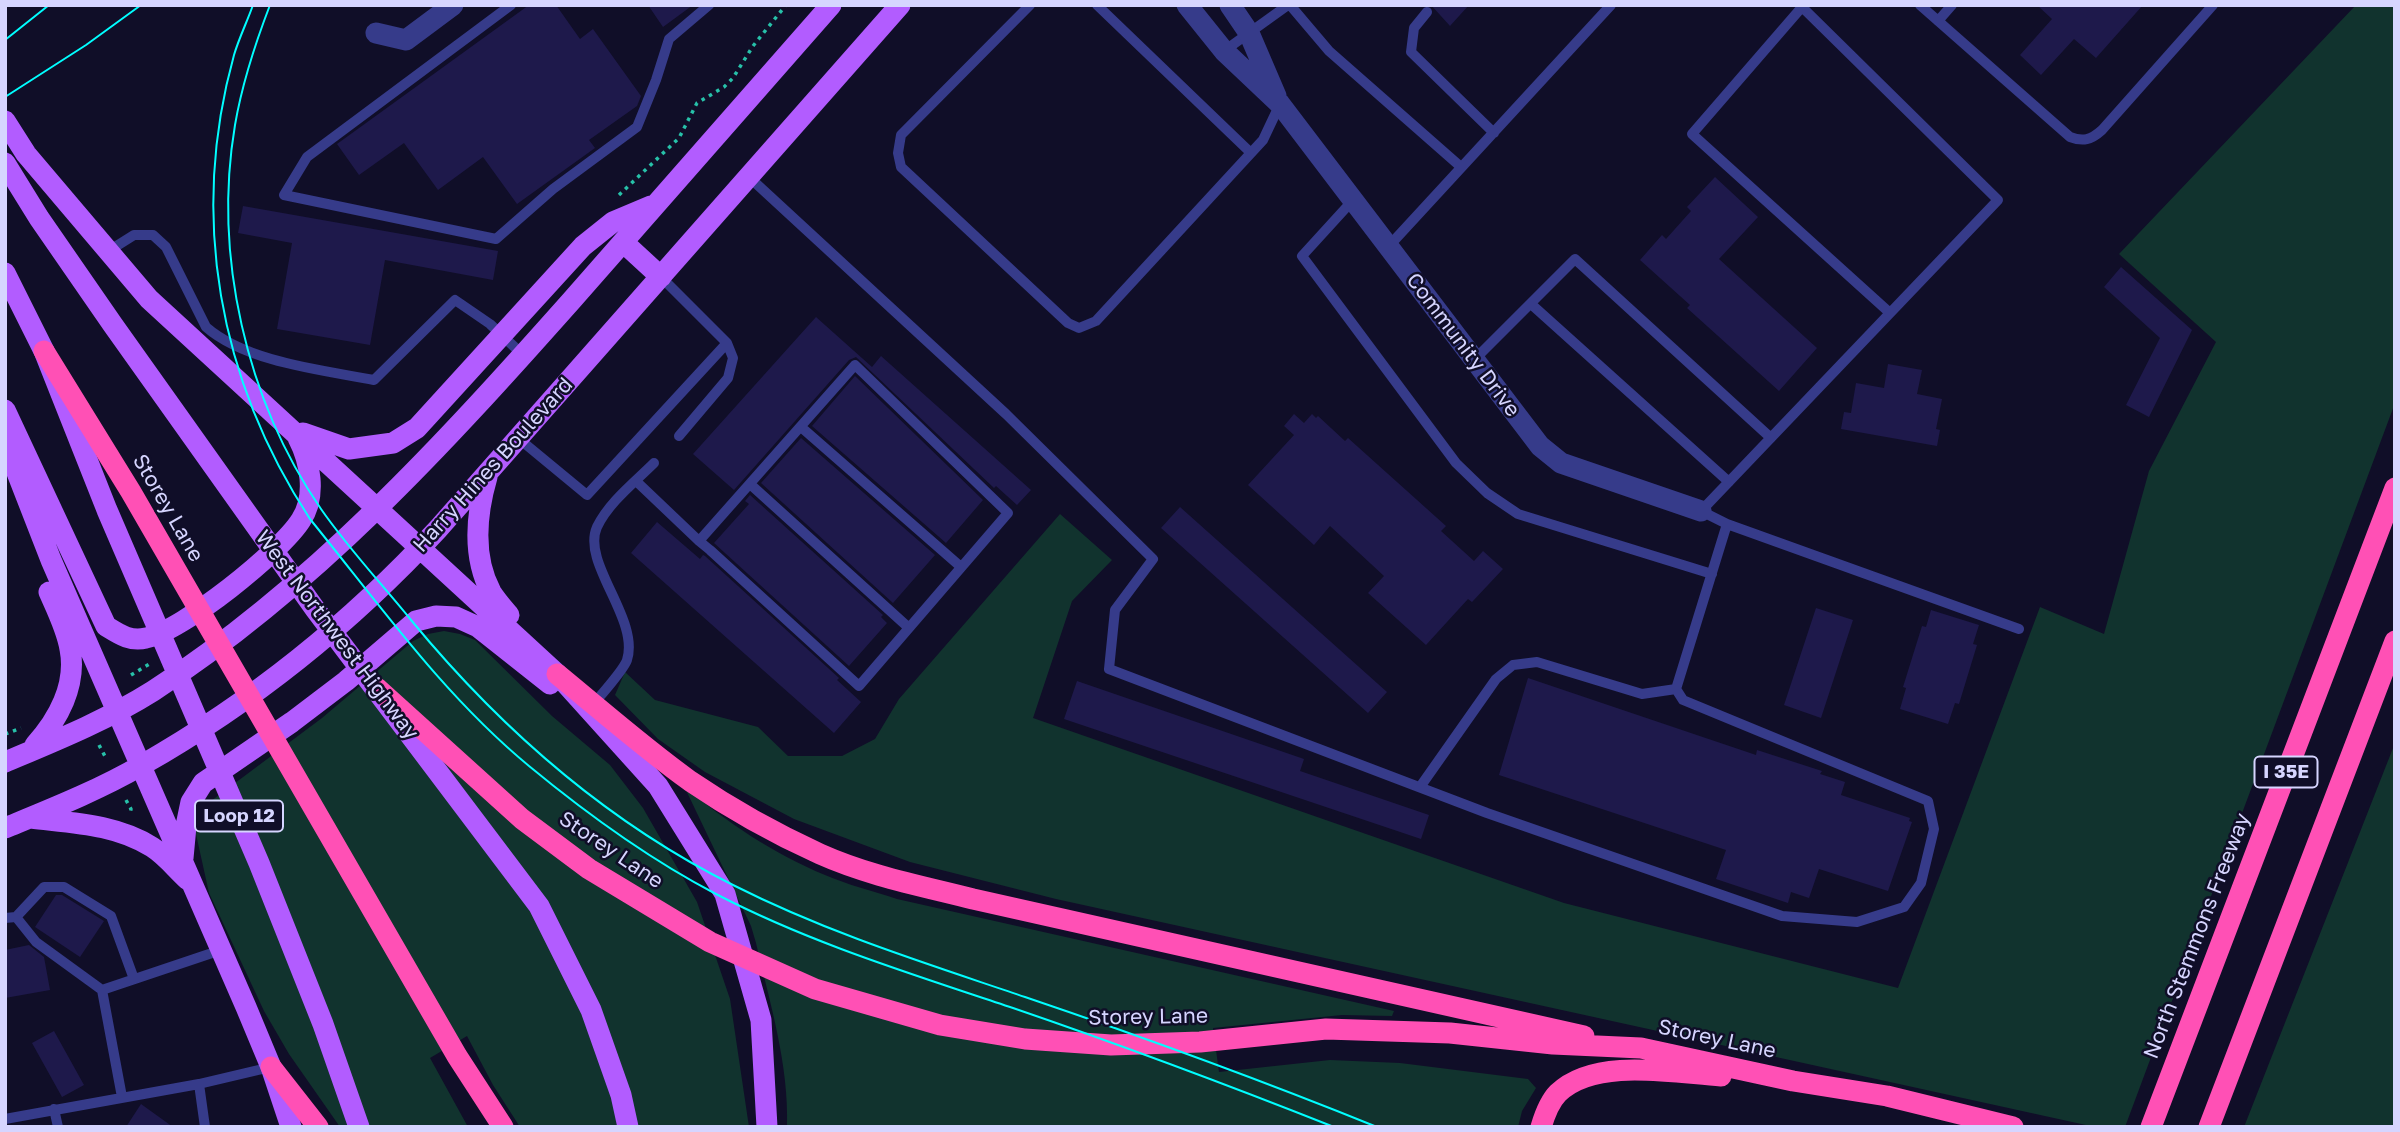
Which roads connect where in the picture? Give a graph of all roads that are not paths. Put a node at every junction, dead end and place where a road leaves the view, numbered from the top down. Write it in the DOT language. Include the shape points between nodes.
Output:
graph roads {
  1 [pos="453,5"];
  2 [pos="511,5"];
  3 [pos="709,5"];
  4 [pos="831,5"];
  5 [pos="900,5"];
  6 [pos="1030,5"];
  7 [pos="1097,5"];
  8 [pos="1187,5"];
  9 [pos="1230,5"];
  10 [pos="1289,5"];
  11 [pos="1611,5"];
  12 [pos="1920,5"];
  13 [pos="1952,5"];
  14 [pos="2213,5"];
  15 [pos="1801,6"];
  16 [pos="1427,12"];
  17 [pos="1938,21"];
  18 [pos="376,33"];
  19 [pos="1249,33"];
  20 [pos="1224,51"];
  21 [pos="1280,104"];
  22 [pos="5,121"];
  23 [pos="1494,133"];
  24 [pos="1251,153"];
  25 [pos="5,163"];
  26 [pos="1461,167"];
  27 [pos="749,177"];
  28 [pos="1354,199"];
  29 [pos="656,204"];
  30 [pos="623,242"];
  31 [pos="1390,246"];
  32 [pos="107,252"];
  33 [pos="5,273"];
  34 [pos="661,277"];
  35 [pos="1531,304"];
  36 [pos="1890,313"];
  37 [pos="503,335"];
  38 [pos="727,343"];
  39 [pos="44,351"];
  40 [pos="523,355"];
  41 [pos="1473,361"];
  42 [pos="5,410"];
  43 [pos="801,427"];
  44 [pos="291,429"];
  45 [pos="679,436"];
  46 [pos="518,438"];
  47 [pos="1771,438"];
  48 [pos="5,442"];
  49 [pos="654,463"];
  50 [pos="489,471"];
  51 [pos="636,481"];
  52 [pos="1729,482"];
  53 [pos="5,483"];
  54 [pos="750,484"];
  55 [pos="2395,488"];
  56 [pos="378,508"];
  57 [pos="1702,511"];
  58 [pos="1727,524"];
  59 [pos="699,541"];
  60 [pos="421,547"];
  61 [pos="961,568"];
  62 [pos="1712,574"];
  63 [pos="909,628"];
  64 [pos="2019,629"];
  65 [pos="2395,641"];
  66 [pos="552,669"];
  67 [pos="377,688"];
  68 [pos="1676,689"];
  69 [pos="118,712"];
  70 [pos="593,712"];
  71 [pos="27,753"];
  72 [pos="5,762"];
  73 [pos="141,766"];
  74 [pos="1420,787"];
  75 [pos="29,818"];
  76 [pos="5,828"];
  77 [pos="183,860"];
  78 [pos="194,885"];
  79 [pos="11,917"];
  80 [pos="221,950"];
  81 [pos="134,979"];
  82 [pos="102,990"];
  83 [pos="1641,1048"];
  84 [pos="271,1067"];
  85 [pos="1793,1081"];
  86 [pos="199,1084"];
  87 [pos="122,1097"];
  88 [pos="54,1109"];
  89 [pos="6,1116"];
  90 [pos="58,1127"];
  91 [pos="205,1127"];
  92 [pos="291,1127"];
  93 [pos="318,1127"];
  94 [pos="359,1127"];
  95 [pos="503,1127"];
  96 [pos="628,1127"];
  97 [pos="767,1127"];
  98 [pos="1541,1127"];
  99 [pos="2013,1127"];
  100 [pos="2151,1127"];
  101 [pos="2209,1127"];
  1 -- 18 [label="street" via="406,40"];
  2 -- 3 [label="lane" via="307,157 284,195 496,239 553,189 637,127 669,39"];
  4 -- 29 [label="main road"];
  5 -- 27 [label="main road, Harry Hines Boulevard"];
  6 -- 24 [label="lane" via="901,135 898,153 901,167 1068,323 1079,328 1096,321"];
  7 -- 24 [label="lane"];
  8 -- 20 [label="street, Community Drive"];
  9 -- 19 [label="street, Community Drive"];
  10 -- 19 [label="lane"];
  10 -- 26 [label="lane" via="1329,51"];
  11 -- 23 [label="lane"];
  12 -- 17 [label="lane"];
  13 -- 17 [label="lane"];
  14 -- 17 [label="lane" via="2088,140 2070,137"];
  15 -- 36 [label="lane" via="1998,200"];
  15 -- 36 [label="lane" via="1692,134"];
  16 -- 23 [label="lane" via="1413,28 1411,52"];
  19 -- 20 [label="lane"];
  19 -- 21 [label="street, Community Drive"];
  20 -- 21 [label="street, Community Drive"];
  21 -- 24 [label="lane" via="1263,140"];
  21 -- 28 [label="street, Community Drive"];
  22 -- 32 [label="main road" via="26,154"];
  23 -- 26 [label="lane"];
  25 -- 67 [label="main road, West Northwest Highway" via="193,439"];
  26 -- 31 [label="lane"];
  27 -- 34 [label="main road, Harry Hines Boulevard"];
  27 -- 74 [label="lane" via="1006,414 1153,559 1115,610 1109,670"];
  28 -- 31 [label="street, Community Drive"];
  28 -- 62 [label="lane" via="1302,256 1456,463 1486,493 1518,513"];
  29 -- 30 [label="main road"];
  29 -- 37 [label="main road" via="613,222 583,246"];
  30 -- 34 [label="main road"];
  30 -- 40 [label="main road"];
  31 -- 41 [label="street, Community Drive"];
  32 -- 37 [label="lane" via="134,235 153,235 166,247 206,327 270,360 374,380 455,300"];
  32 -- 44 [label="main road" via="149,299"];
  33 -- 39 [label="main road, Loop 12"];
  34 -- 38 [label="lane"];
  34 -- 46 [label="main road, Harry Hines Boulevard"];
  35 -- 41 [label="lane"];
  35 -- 47 [label="lane" via="1575,259"];
  35 -- 52 [label="lane"];
  36 -- 47 [label="lane"];
  37 -- 40 [label="lane"];
  37 -- 44 [label="main road" via="417,428 393,443 349,450"];
  38 -- 45 [label="lane" via="733,359 728,378"];
  38 -- 46 [label="lane" via="587,495"];
  39 -- 94 [label="main road, Loop 12" via="259,863"];
  39 -- 95 [label="highway, Storey Lane"];
  40 -- 56 [label="main road"];
  41 -- 57 [label="street, Community Drive" via="1540,446 1560,463"];
  42 -- 44 [label="main road" via="106,626 128,639 145,639 171,629 251,572 302,519 310,475 306,452"];
  43 -- 54 [label="lane"];
  43 -- 61 [label="lane"];
  43 -- 61 [label="lane" via="855,365 1008,513"];
  44 -- 56 [label="main road"];
  46 -- 50 [label="main road, Harry Hines Boulevard"];
  47 -- 52 [label="lane"];
  48 -- 69 [label="main road"];
  49 -- 51 [label="lane"];
  50 -- 60 [label="main road, Harry Hines Boulevard"];
  50 -- 66 [label="main road" via="478,508 477,533 491,592"];
  51 -- 59 [label="lane"];
  51 -- 70 [label="lane" via="596,529 606,584 628,630 627,660"];
  52 -- 57 [label="lane"];
  53 -- 71 [label="main road" via="71,650 65,699 51,728"];
  54 -- 59 [label="lane"];
  54 -- 63 [label="lane"];
  55 -- 100 [label="highway, North Stemmons Freeway / I 35E"];
  56 -- 60 [label="main road"];
  56 -- 69 [label="main road" via="289,590"];
  57 -- 58 [label="lane"];
  58 -- 62 [label="lane"];
  58 -- 64 [label="lane"];
  59 -- 63 [label="lane" via="859,686"];
  60 -- 66 [label="main road"];
  60 -- 73 [label="main road, Harry Hines Boulevard" via="355,610 239,704"];
  61 -- 63 [label="lane"];
  62 -- 68 [label="lane"];
  65 -- 101 [label="highway, I 35E"];
  66 -- 70 [label="highway"];
  67 -- 83 [label="highway, Storey Lane" via="522,819 589,869 710,942 815,989 940,1025 1025,1040 1111,1045 1200,1042 1326,1029"];
  67 -- 96 [label="main road, West Northwest Highway" via="538,906 591,1010"];
  68 -- 74 [label="lane" via="1642,694 1537,662 1513,665 1496,679"];
  68 -- 74 [label="lane" via="1683,700 1928,801 1934,829 1921,883 1904,907 1857,922 1782,916"];
  69 -- 71 [label="main road"];
  69 -- 73 [label="main road"];
  70 -- 77 [label="main road" via="478,628 456,617 416,621 346,681 203,783 191,802"];
  70 -- 83 [label="highway" via="740,812 821,854 875,874"];
  70 -- 97 [label="main road" via="657,786 725,894 761,1020"];
  71 -- 72 [label="main road"];
  73 -- 75 [label="main road, Harry Hines Boulevard"];
  73 -- 77 [label="main road"];
  75 -- 76 [label="main road, Harry Hines Boulevard"];
  75 -- 78 [label="main road" via="125,833 153,848"];
  77 -- 78 [label="main road"];
  78 -- 80 [label="main road"];
  79 -- 81 [label="lane" via="44,887 64,887 111,916"];
  79 -- 82 [label="lane" via="36,942"];
  80 -- 81 [label="lane"];
  80 -- 84 [label="main road"];
  81 -- 82 [label="lane"];
  82 -- 87 [label="lane"];
  83 -- 85 [label="highway, Storey Lane"];
  84 -- 86 [label="lane"];
  84 -- 92 [label="main road"];
  84 -- 93 [label="highway"];
  85 -- 98 [label="highway" via="1607,1072 1583,1078 1557,1094"];
  85 -- 99 [label="highway, Storey Lane" via="1888,1096"];
  86 -- 87 [label="lane"];
  86 -- 91 [label="lane"];
  87 -- 88 [label="lane"];
  88 -- 89 [label="lane"];
  88 -- 90 [label="lane"];
}
